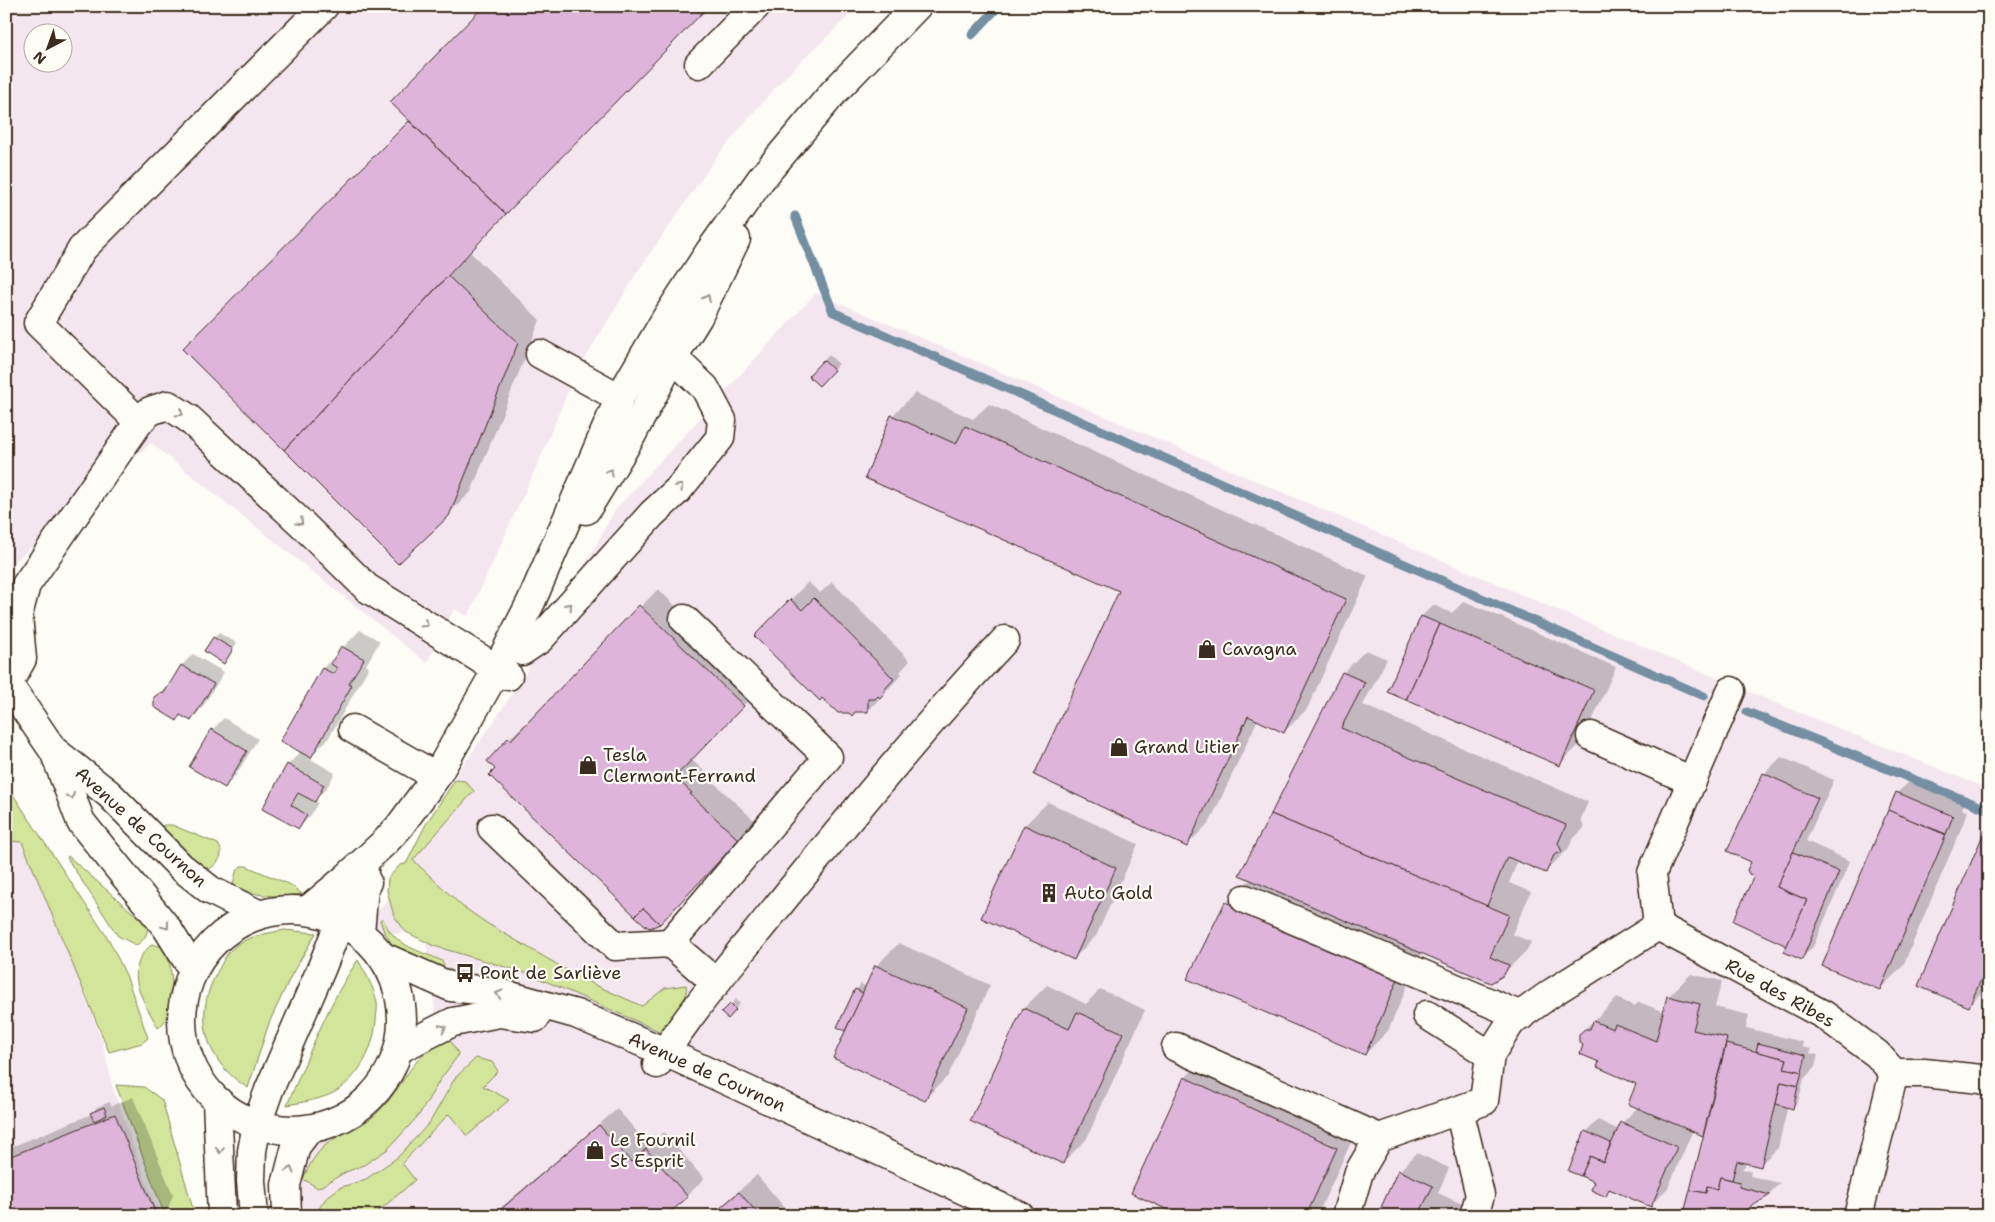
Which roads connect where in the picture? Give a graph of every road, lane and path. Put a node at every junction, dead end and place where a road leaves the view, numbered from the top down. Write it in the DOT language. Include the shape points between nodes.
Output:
graph roads {
  1 [pos="324,6"];
  2 [pos="756,6"];
  3 [pos="894,6"];
  4 [pos="917,6"];
  5 [pos="935,6"];
  6 [pos="699,64"];
  7 [pos="678,350"];
  8 [pos="540,354"];
  9 [pos="609,392"];
  10 [pos="139,422"];
  11 [pos="684,619"];
  12 [pos="1005,640"];
  13 [pos="522,651"];
  14 [pos="497,669"];
  15 [pos="7,682"];
  16 [pos="1731,690"];
  17 [pos="353,729"];
  18 [pos="1590,736"];
  19 [pos="54,750"];
  20 [pos="425,770"];
  21 [pos="1692,782"];
  22 [pos="492,828"];
  23 [pos="393,834"];
  24 [pos="1245,899"];
  25 [pos="308,910"];
  26 [pos="258,914"];
  27 [pos="350,926"];
  28 [pos="1658,926"];
  29 [pos="670,943"];
  30 [pos="386,958"];
  31 [pos="193,970"];
  32 [pos="716,983"];
  33 [pos="1428,1015"];
  34 [pos="1521,1016"];
  35 [pos="1176,1047"];
  36 [pos="399,1049"];
  37 [pos="1490,1055"];
  38 [pos="661,1058"];
  39 [pos="1894,1073"];
  40 [pos="1989,1082"];
  41 [pos="217,1101"];
  42 [pos="1472,1105"];
  43 [pos="257,1124"];
  44 [pos="309,1129"];
  45 [pos="1379,1138"];
  46 [pos="222,1216"];
  47 [pos="254,1216"];
  48 [pos="287,1216"];
  49 [pos="984,1216"];
  50 [pos="1020,1216"];
  51 [pos="1346,1216"];
  52 [pos="1474,1216"];
  53 [pos="1858,1216"];
  1 -- 10 [label="street" via="82,249 38,323"];
  2 -- 6 [label="street"];
  3 -- 9 [label="street" via="762,153 707,229 627,355"];
  4 -- 14 [label="street" via="833,93 761,179 665,320 620,397 531,602"];
  7 -- 5 [label="street, one-way" via="698,317 731,246 765,195 839,106"];
  13 -- 7 [label="street, one-way" via="585,512"];
  13 -- 7 [label="street, one-way" via="540,639 652,514 678,490 720,438 722,420 705,388 683,367"];
  8 -- 9 [label="street"];
  9 -- 14 [label="street" via="519,596"];
  10 -- 14 [label="street, one-way" via="150,411 168,405 188,418 367,588"];
  10 -- 15 [label="street" via="26,585 18,615 22,658"];
  11 -- 29 [label="street" via="828,757"];
  12 -- 32 [label="street" via="831,841"];
  13 -- 14 [label="street"];
  14 -- 20 [label="street"];
  14 -- 23 [label="street" via="493,704 437,793"];
  15 -- 19 [label="street, Avenue de Cournon"];
  16 -- 21 [label="street"];
  17 -- 20 [label="street"];
  18 -- 21 [label="street"];
  19 -- 26 [label="street, Avenue de Cournon" via="109,794 181,867 210,890"];
  19 -- 31 [label="street, Avenue de Cournon, one-way" via="81,822 168,928"];
  20 -- 23 [label="street" via="404,806"];
  21 -- 28 [label="street" via="1652,873"];
  22 -- 29 [label="street" via="616,946"];
  23 -- 25 [label="street"];
  23 -- 27 [label="street" via="364,888"];
  24 -- 34 [label="street"];
  25 -- 26 [label="street" via="283,909"];
  25 -- 27 [label="street"];
  26 -- 31 [label="street" via="232,926 209,946"];
  27 -- 30 [label="street"];
  27 -- 43 [label="street" via="322,967"];
  28 -- 34 [label="street"];
  28 -- 39 [label="street, Rue des Ribes" via="1824,1015 1878,1054"];
  29 -- 32 [label="street"];
  30 -- 36 [label="street" via="404,1010 404,1032"];
  38 -- 30 [label="street, Avenue de Cournon, one-way" via="576,1014 496,992 451,987"];
  31 -- 41 [label="street" via="182,1006 184,1044 199,1080"];
  32 -- 38 [label="street"];
  33 -- 37 [label="street"];
  34 -- 37 [label="street" via="1512,1022"];
  35 -- 45 [label="street"];
  36 -- 38 [label="street, Avenue de Cournon, one-way" via="453,1022 499,1013 573,1025"];
  36 -- 44 [label="street" via="382,1085 366,1103 347,1116"];
  37 -- 42 [label="street"];
  38 -- 49 [label="street, Avenue de Cournon"];
  38 -- 50 [label="street, Avenue de Cournon"];
  39 -- 40 [label="street" via="1924,1073"];
  39 -- 53 [label="street"];
  41 -- 43 [label="street" via="243,1119"];
  41 -- 46 [label="street, one-way"];
  42 -- 45 [label="street"];
  42 -- 52 [label="street" via="1480,1195"];
  43 -- 44 [label="street" via="281,1130"];
  43 -- 47 [label="street" via="251,1181"];
  48 -- 44 [label="street, one-way" via="288,1177 296,1146"];
  45 -- 51 [label="street" via="1359,1172"];
}
